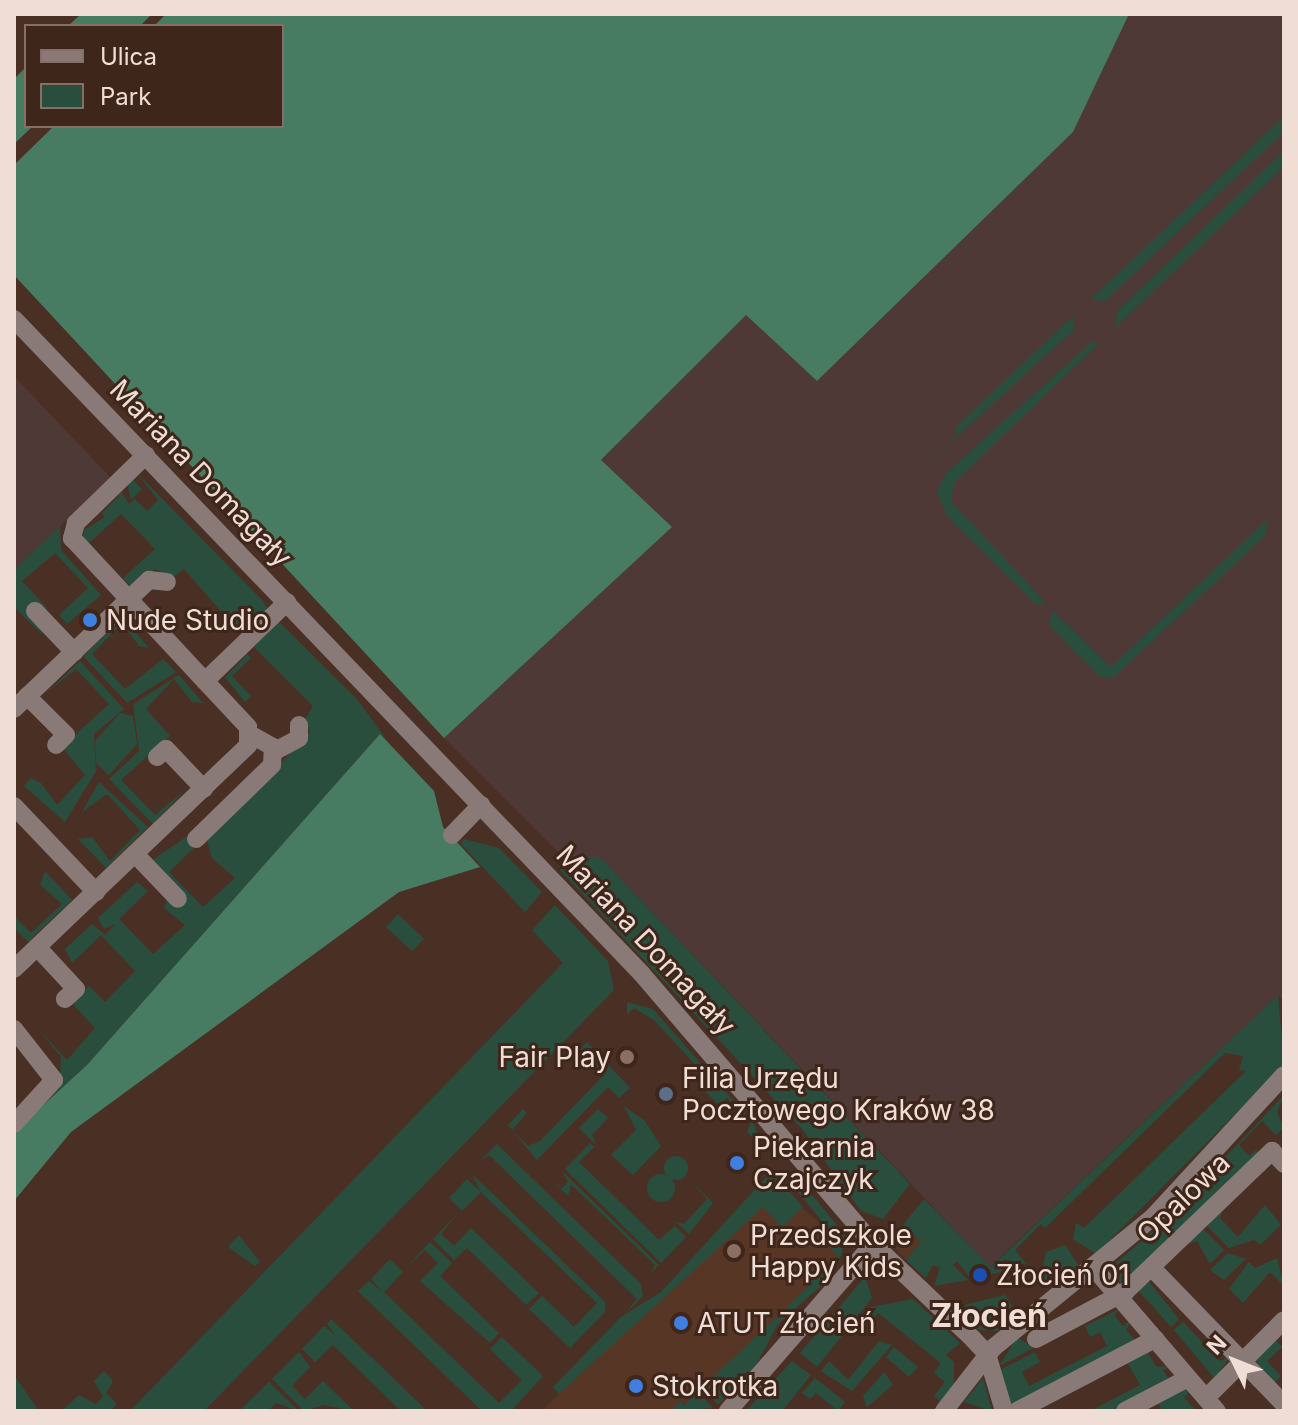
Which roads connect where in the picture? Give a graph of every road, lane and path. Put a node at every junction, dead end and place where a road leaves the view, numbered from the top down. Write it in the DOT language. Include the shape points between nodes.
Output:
graph roads {
  1 [pos="14,319"];
  2 [pos="146,455"];
  3 [pos="167,582"];
  4 [pos="127,600"];
  5 [pos="287,602"];
  6 [pos="35,611"];
  7 [pos="74,652"];
  8 [pos="205,681"];
  9 [pos="21,702"];
  10 [pos="299,725"];
  11 [pos="251,735"];
  12 [pos="66,736"];
  13 [pos="166,749"];
  14 [pos="275,751"];
  15 [pos="204,789"];
  16 [pos="481,805"];
  17 [pos="14,806"];
  18 [pos="452,835"];
  19 [pos="196,839"];
  20 [pos="135,854"];
  21 [pos="96,892"];
  22 [pos="178,899"];
  23 [pos="37,947"];
  24 [pos="14,969"];
  25 [pos="65,999"];
  26 [pos="14,1029"];
  27 [pos="1282,1080"];
  28 [pos="14,1124"];
  29 [pos="1278,1158"];
  30 [pos="873,1244"];
  31 [pos="1093,1267"];
  32 [pos="1152,1268"];
  33 [pos="1118,1296"];
  34 [pos="1284,1320"];
  35 [pos="1036,1339"];
  36 [pos="1155,1339"];
  37 [pos="987,1354"];
  38 [pos="1242,1361"];
  39 [pos="1188,1378"];
  40 [pos="1284,1404"];
  41 [pos="1211,1405"];
  42 [pos="728,1411"];
  43 [pos="944,1411"];
  44 [pos="1004,1411"];
  45 [pos="1017,1411"];
  46 [pos="1125,1411"];
  1 -- 2 [label="street, Mariana Domagały"];
  2 -- 4 [label="street" via="71,534"];
  2 -- 5 [label="street, Mariana Domagały"];
  3 -- 4 [label="street" via="152,578"];
  4 -- 7 [label="street"];
  4 -- 8 [label="street"];
  5 -- 8 [label="street"];
  5 -- 16 [label="street, Mariana Domagały"];
  6 -- 7 [label="street"];
  7 -- 9 [label="street"];
  8 -- 11 [label="street"];
  9 -- 12 [label="street"];
  10 -- 14 [label="street" via="296,742"];
  11 -- 14 [label="street"];
  11 -- 15 [label="street"];
  13 -- 15 [label="street"];
  14 -- 19 [label="street" via="272,765"];
  15 -- 20 [label="street"];
  16 -- 18 [label="street"];
  16 -- 30 [label="street, Mariana Domagały" via="721,1060"];
  17 -- 21 [label="street"];
  20 -- 21 [label="street"];
  20 -- 22 [label="street"];
  21 -- 23 [label="street"];
  23 -- 24 [label="street"];
  23 -- 25 [label="street" via="76,989"];
  26 -- 28 [label="street" via="54,1080"];
  27 -- 31 [label="street" via="1153,1217"];
  29 -- 32 [label="street, Opalowa"];
  30 -- 37 [label="street, Mariana Domagały"];
  30 -- 42 [label="street"];
  31 -- 33 [label="street"];
  31 -- 37 [label="street"];
  32 -- 33 [label="street, Opalowa"];
  32 -- 38 [label="street"];
  33 -- 35 [label="street, Opalowa"];
  33 -- 36 [label="street"];
  34 -- 38 [label="street"];
  36 -- 39 [label="street"];
  36 -- 45 [label="street"];
  37 -- 43 [label="street"];
  37 -- 44 [label="street, Mariana Domagały"];
  38 -- 40 [label="street"];
  38 -- 41 [label="street"];
  39 -- 41 [label="street"];
  39 -- 46 [label="street"];
}
